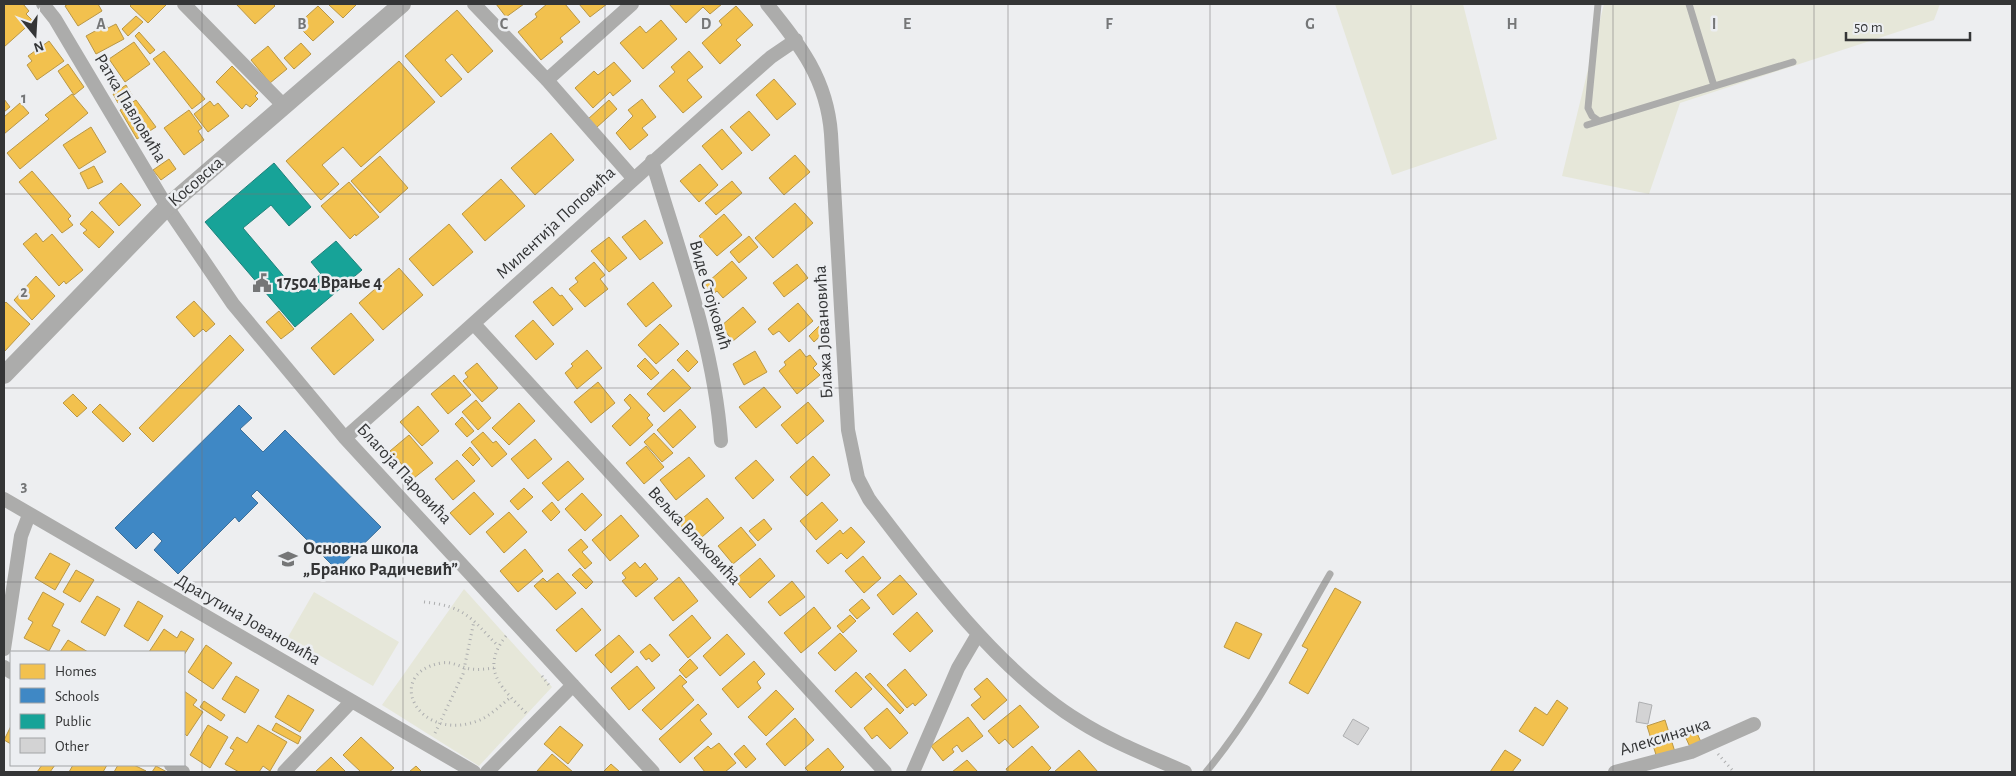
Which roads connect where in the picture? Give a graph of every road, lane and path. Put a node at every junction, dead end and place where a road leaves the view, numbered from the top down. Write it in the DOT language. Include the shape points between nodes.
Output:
graph roads {
  1 [pos="43,4"];
  2 [pos="184,4"];
  3 [pos="474,4"];
  4 [pos="632,4"];
  5 [pos="767,4"];
  6 [pos="1598,4"];
  7 [pos="1689,4"];
  8 [pos="397,5"];
  9 [pos="796,40"];
  10 [pos="1793,62"];
  11 [pos="547,80"];
  12 [pos="1714,86"];
  13 [pos="284,106"];
  14 [pos="1599,121"];
  15 [pos="1587,125"];
  16 [pos="652,161"];
  17 [pos="633,178"];
  18 [pos="167,207"];
  19 [pos="474,324"];
  20 [pos="4,374"];
  21 [pos="345,438"];
  22 [pos="722,441"];
  23 [pos="4,499"];
  24 [pos="29,515"];
  25 [pos="1330,574"];
  26 [pos="424,602"];
  27 [pos="474,621"];
  28 [pos="500,629"];
  29 [pos="978,634"];
  30 [pos="506,636"];
  31 [pos="513,643"];
  32 [pos="498,646"];
  33 [pos="4,649"];
  34 [pos="464,667"];
  35 [pos="494,668"];
  36 [pos="539,673"];
  37 [pos="573,685"];
  38 [pos="546,694"];
  39 [pos="511,697"];
  40 [pos="351,702"];
  41 [pos="533,708"];
  42 [pos="527,714"];
  43 [pos="521,721"];
  44 [pos="441,724"];
  45 [pos="1754,724"];
  46 [pos="433,737"];
  47 [pos="1710,745"];
  48 [pos="173,766"];
  49 [pos="184,772"];
  50 [pos="284,772"];
  51 [pos="474,772"];
  52 [pos="487,772"];
  53 [pos="653,772"];
  54 [pos="885,772"];
  55 [pos="913,772"];
  56 [pos="1185,772"];
  57 [pos="1206,772"];
  58 [pos="1615,772"];
  59 [pos="1734,772"];
  1 -- 18 [label="street, Ратка Павловића"];
  2 -- 13 [label="street"];
  3 -- 11 [label="street"];
  4 -- 11 [label="street"];
  5 -- 9 [label="street, Блажа Јовановића"];
  6 -- 14 [label="lane" via="1588,108"];
  7 -- 12 [label="lane"];
  8 -- 13 [label="street, Косовска"];
  9 -- 16 [label="street, Милентија Поповића" via="771,57"];
  9 -- 29 [label="street, Блажа Јовановића" via="824,90 830,123 848,430 858,478 890,528"];
  10 -- 12 [label="lane"];
  11 -- 17 [label="street"];
  12 -- 14 [label="lane"];
  13 -- 18 [label="street, Косовска"];
  14 -- 15 [label="lane"];
  16 -- 17 [label="street, Милентија Поповића"];
  16 -- 22 [label="street, Виде Стојковић" via="703,337 718,400"];
  17 -- 19 [label="street, Милентија Поповића"];
  18 -- 20 [label="street, Косовска"];
  18 -- 21 [label="street, Благоја Паровића" via="233,304"];
  19 -- 21 [label="street, Милентија Поповића"];
  19 -- 54 [label="street, Вељка Влаховића"];
  21 -- 37 [label="street, Благоја Паровића"];
  23 -- 24 [label="street, Драгутина Јовановића"];
  24 -- 33 [label="street" via="20,545"];
  24 -- 40 [label="street, Драгутина Јовановића"];
  25 -- 57 [label="lane" via="1267,684 1227,747"];
  26 -- 27 [label="path" via="452,606"];
  27 -- 32 [label="path"];
  27 -- 34 [label="path"];
  28 -- 30 [label="path"];
  29 -- 55 [label="street" via="958,668"];
  29 -- 56 [label="street, Блажа Јовановића" via="1041,695 1078,721"];
  30 -- 31 [label="path"];
  30 -- 32 [label="path"];
  32 -- 35 [label="path" via="493,658"];
  34 -- 35 [label="path"];
  34 -- 44 [label="path"];
  34 -- 44 [label="path" via="455,663 431,666 415,679 411,688 413,704 427,718"];
  35 -- 39 [label="path"];
  36 -- 38 [label="path" via="552,687"];
  37 -- 52 [label="street"];
  37 -- 53 [label="street, Благоја Паровића"];
  39 -- 42 [label="path"];
  39 -- 44 [label="path" via="482,719 460,725"];
  40 -- 50 [label="street"];
  40 -- 51 [label="street, Драгутина Јовановића"];
  41 -- 42 [label="path"];
  42 -- 43 [label="path"];
  44 -- 46 [label="path"];
  45 -- 47 [label="street, Алексиначка"];
  47 -- 58 [label="street, Алексиначка"];
  47 -- 59 [label="path"];
  48 -- 49 [label="street"];
}
